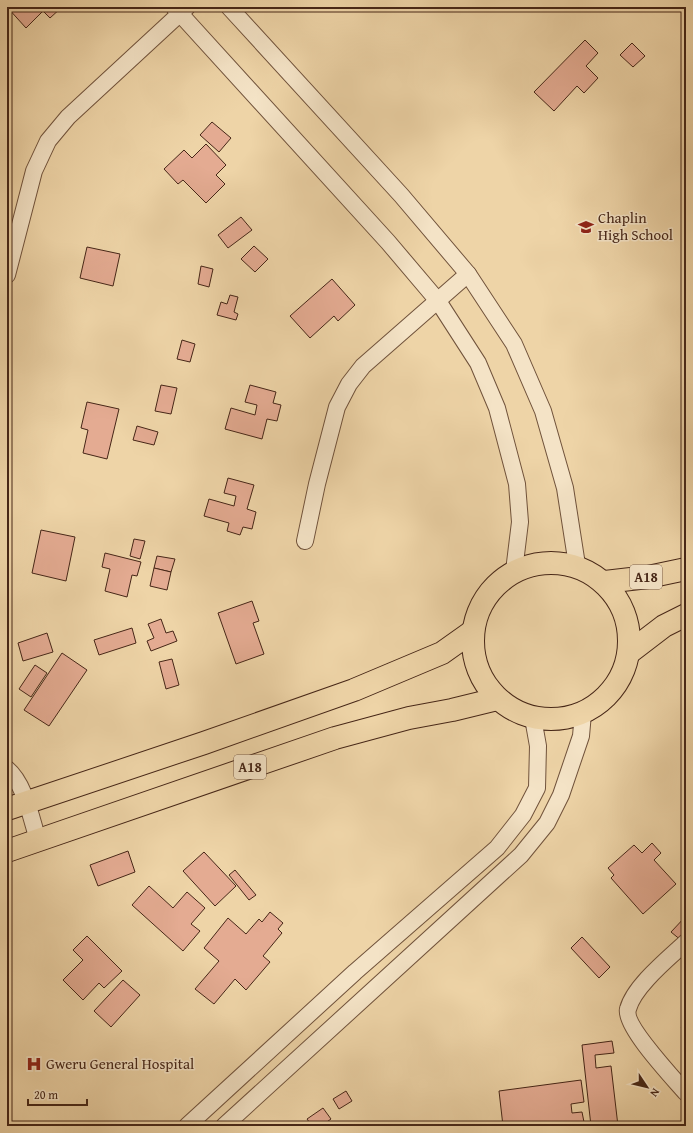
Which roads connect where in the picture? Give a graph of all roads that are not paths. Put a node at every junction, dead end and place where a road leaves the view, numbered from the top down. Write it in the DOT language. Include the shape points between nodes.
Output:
graph roads {
  1 [pos="229,7"];
  2 [pos="180,9"];
  3 [pos="468,274"];
  4 [pos="7,275"];
  5 [pos="438,301"];
  6 [pos="305,541"];
  7 [pos="577,565"];
  8 [pos="686,569"];
  9 [pos="514,571"];
  10 [pos="605,582"];
  11 [pos="686,616"];
  12 [pos="473,631"];
  13 [pos="630,652"];
  14 [pos="497,699"];
  15 [pos="583,713"];
  16 [pos="533,718"];
  17 [pos="7,769"];
  18 [pos="537,788"];
  19 [pos="561,795"];
  20 [pos="17,805"];
  21 [pos="38,840"];
  22 [pos="7,851"];
  23 [pos="686,942"];
  24 [pos="355,972"];
  25 [pos="372,990"];
  26 [pos="686,1093"];
  27 [pos="187,1126"];
  28 [pos="224,1126"];
  1 -- 3 [label="street" via="401,195"];
  2 -- 4 [label="street" via="68,117 48,142 34,171"];
  2 -- 5 [label="street"];
  3 -- 5 [label="street"];
  3 -- 7 [label="street" via="514,344 543,411 565,488"];
  5 -- 6 [label="street" via="363,366 349,384 337,407"];
  5 -- 9 [label="street" via="478,363 496,408 517,484 520,522"];
  7 -- 9 [label="highway, A18" via="548,562"];
  7 -- 10 [label="highway, A18"];
  8 -- 10 [label="highway, A18"];
  9 -- 12 [label="highway, A18" via="494,586 480,607"];
  10 -- 13 [label="highway, A18" via="621,602 629,626"];
  11 -- 13 [label="highway" via="664,626"];
  12 -- 14 [label="highway, A18" via="474,656 482,679"];
  12 -- 20 [label="highway, A18" via="442,653 354,690"];
  13 -- 15 [label="highway, A18" via="621,677 609,693"];
  14 -- 16 [label="highway, A18"];
  14 -- 21 [label="highway, A18" via="334,738"];
  15 -- 16 [label="highway, A18" via="559,720"];
  15 -- 19 [label="street" via="581,736"];
  16 -- 18 [label="street" via="538,746"];
  17 -- 20 [label="street" via="16,778"];
  18 -- 19 [label="street"];
  18 -- 24 [label="street" via="523,815 497,848"];
  19 -- 25 [label="street" via="547,823 521,855"];
  20 -- 21 [label="street"];
  21 -- 22 [label="highway, A18"];
  23 -- 26 [label="street" via="645,981 627,1010 637,1034"];
  24 -- 25 [label="street"];
  24 -- 27 [label="street"];
  25 -- 28 [label="street"];
}
